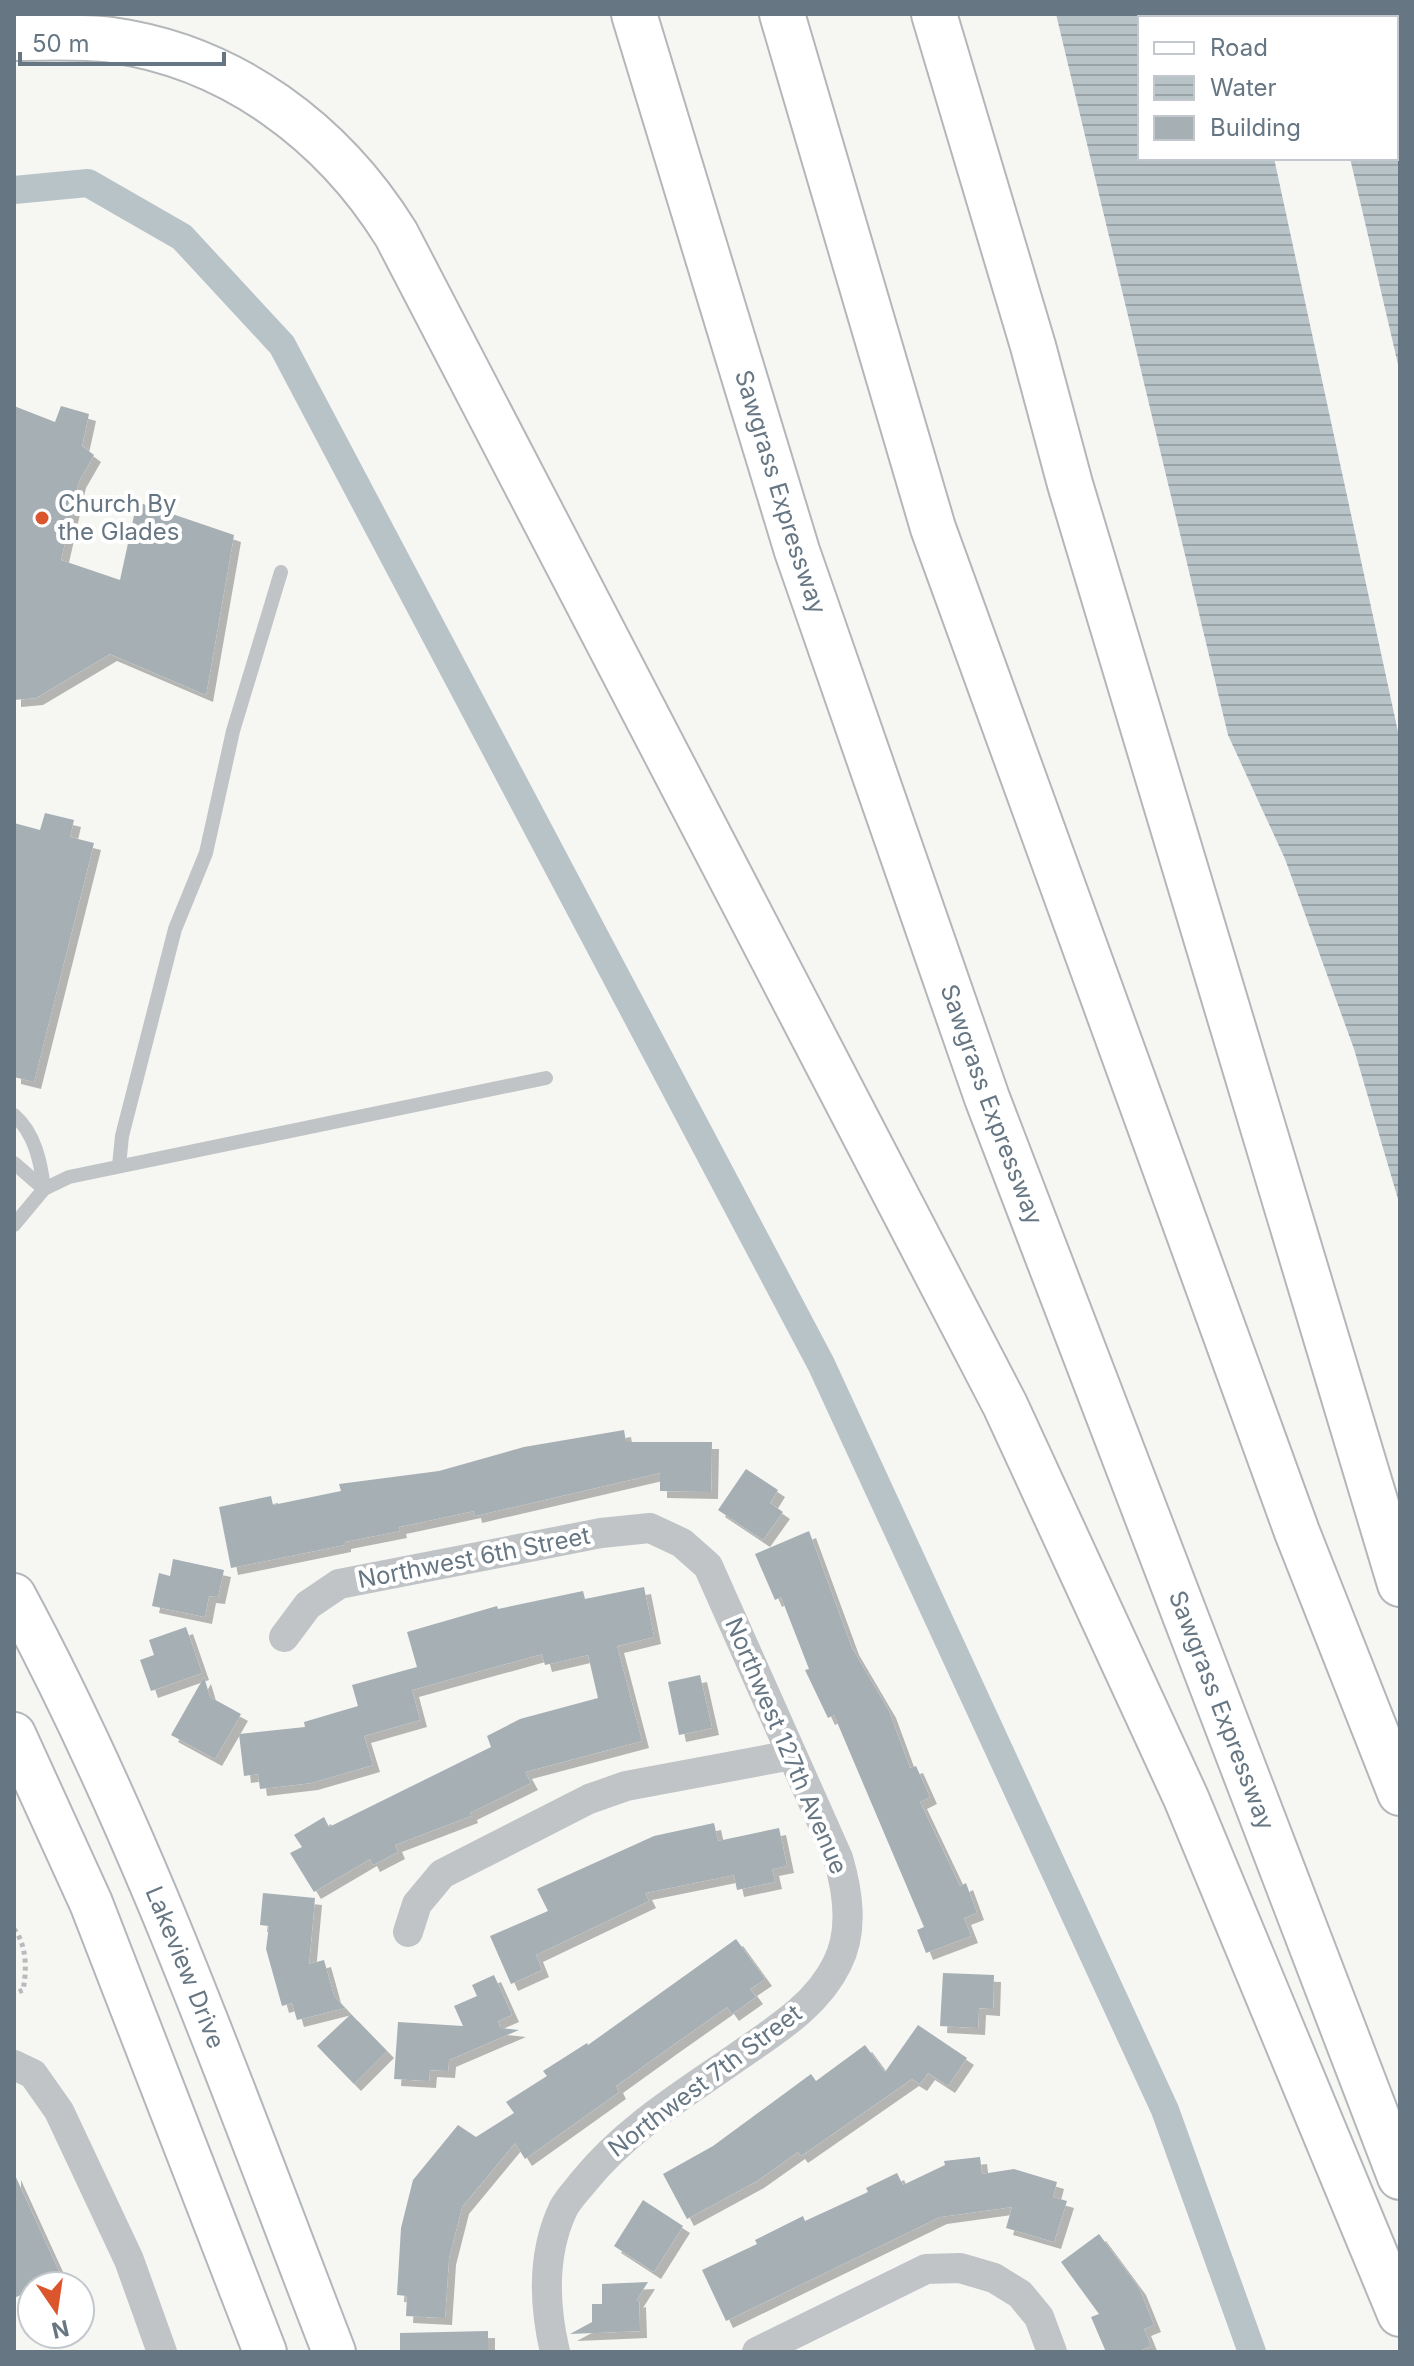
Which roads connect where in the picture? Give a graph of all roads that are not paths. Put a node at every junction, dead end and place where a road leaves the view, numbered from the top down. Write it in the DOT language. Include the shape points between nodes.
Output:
graph roads {
  1 [pos="634,14"];
  2 [pos="782,14"];
  3 [pos="934,14"];
  4 [pos="14,38"];
  5 [pos="281,572"];
  6 [pos="546,1078"];
  7 [pos="14,1115"];
  8 [pos="14,1163"];
  9 [pos="119,1166"];
  10 [pos="44,1189"];
  11 [pos="14,1225"];
  12 [pos="682,1543"];
  13 [pos="1400,1584"];
  14 [pos="14,1595"];
  15 [pos="284,1637"];
  16 [pos="14,1734"];
  17 [pos="792,1755"];
  18 [pos="1400,1793"];
  19 [pos="408,1932"];
  20 [pos="838,1963"];
  21 [pos="14,2065"];
  22 [pos="254,2147"];
  23 [pos="194,2167"];
  24 [pos="1400,2177"];
  25 [pos="1400,2314"];
  26 [pos="162,2352"];
  27 [pos="265,2352"];
  28 [pos="334,2352"];
  29 [pos="555,2352"];
  30 [pos="757,2352"];
  31 [pos="1052,2352"];
  1 -- 24 [label="highway, Sawgrass Expressway" via="797,551 987,1098"];
  2 -- 18 [label="highway" via="933,528 1286,1503"];
  3 -- 13 [label="highway"];
  4 -- 25 [label="highway" via="114,40 229,78 265,97 322,142 374,200 396,234 1005,1405 1186,1798"];
  5 -- 9 [label="lane" via="233,731 206,853 175,929"];
  6 -- 9 [label="lane"];
  7 -- 10 [label="lane" via="34,1144"];
  8 -- 10 [label="lane"];
  9 -- 10 [label="lane" via="69,1177"];
  10 -- 11 [label="lane"];
  12 -- 15 [label="street, Northwest 6th Street" via="650,1528 601,1533 339,1584 308,1605"];
  12 -- 17 [label="street, Northwest 127th Avenue" via="708,1566"];
  14 -- 22 [label="street, Lakeview Drive" via="64,1687 152,1882"];
  16 -- 23 [label="street" via="91,1903"];
  17 -- 19 [label="street" via="626,1786 589,1799 442,1874 417,1904"];
  17 -- 20 [label="street, Northwest 127th Avenue" via="848,1891"];
  20 -- 29 [label="street, Northwest 7th Street" via="788,2022 649,2118 599,2163 564,2207 551,2242 546,2279"];
  21 -- 26 [label="street" via="33,2074 59,2111 129,2260"];
  22 -- 23 [label="street"];
  22 -- 28 [label="street, Lakeview Drive"];
  23 -- 27 [label="street"];
  30 -- 31 [label="street" via="926,2269 960,2268 994,2278 1020,2294 1039,2317"];
}
